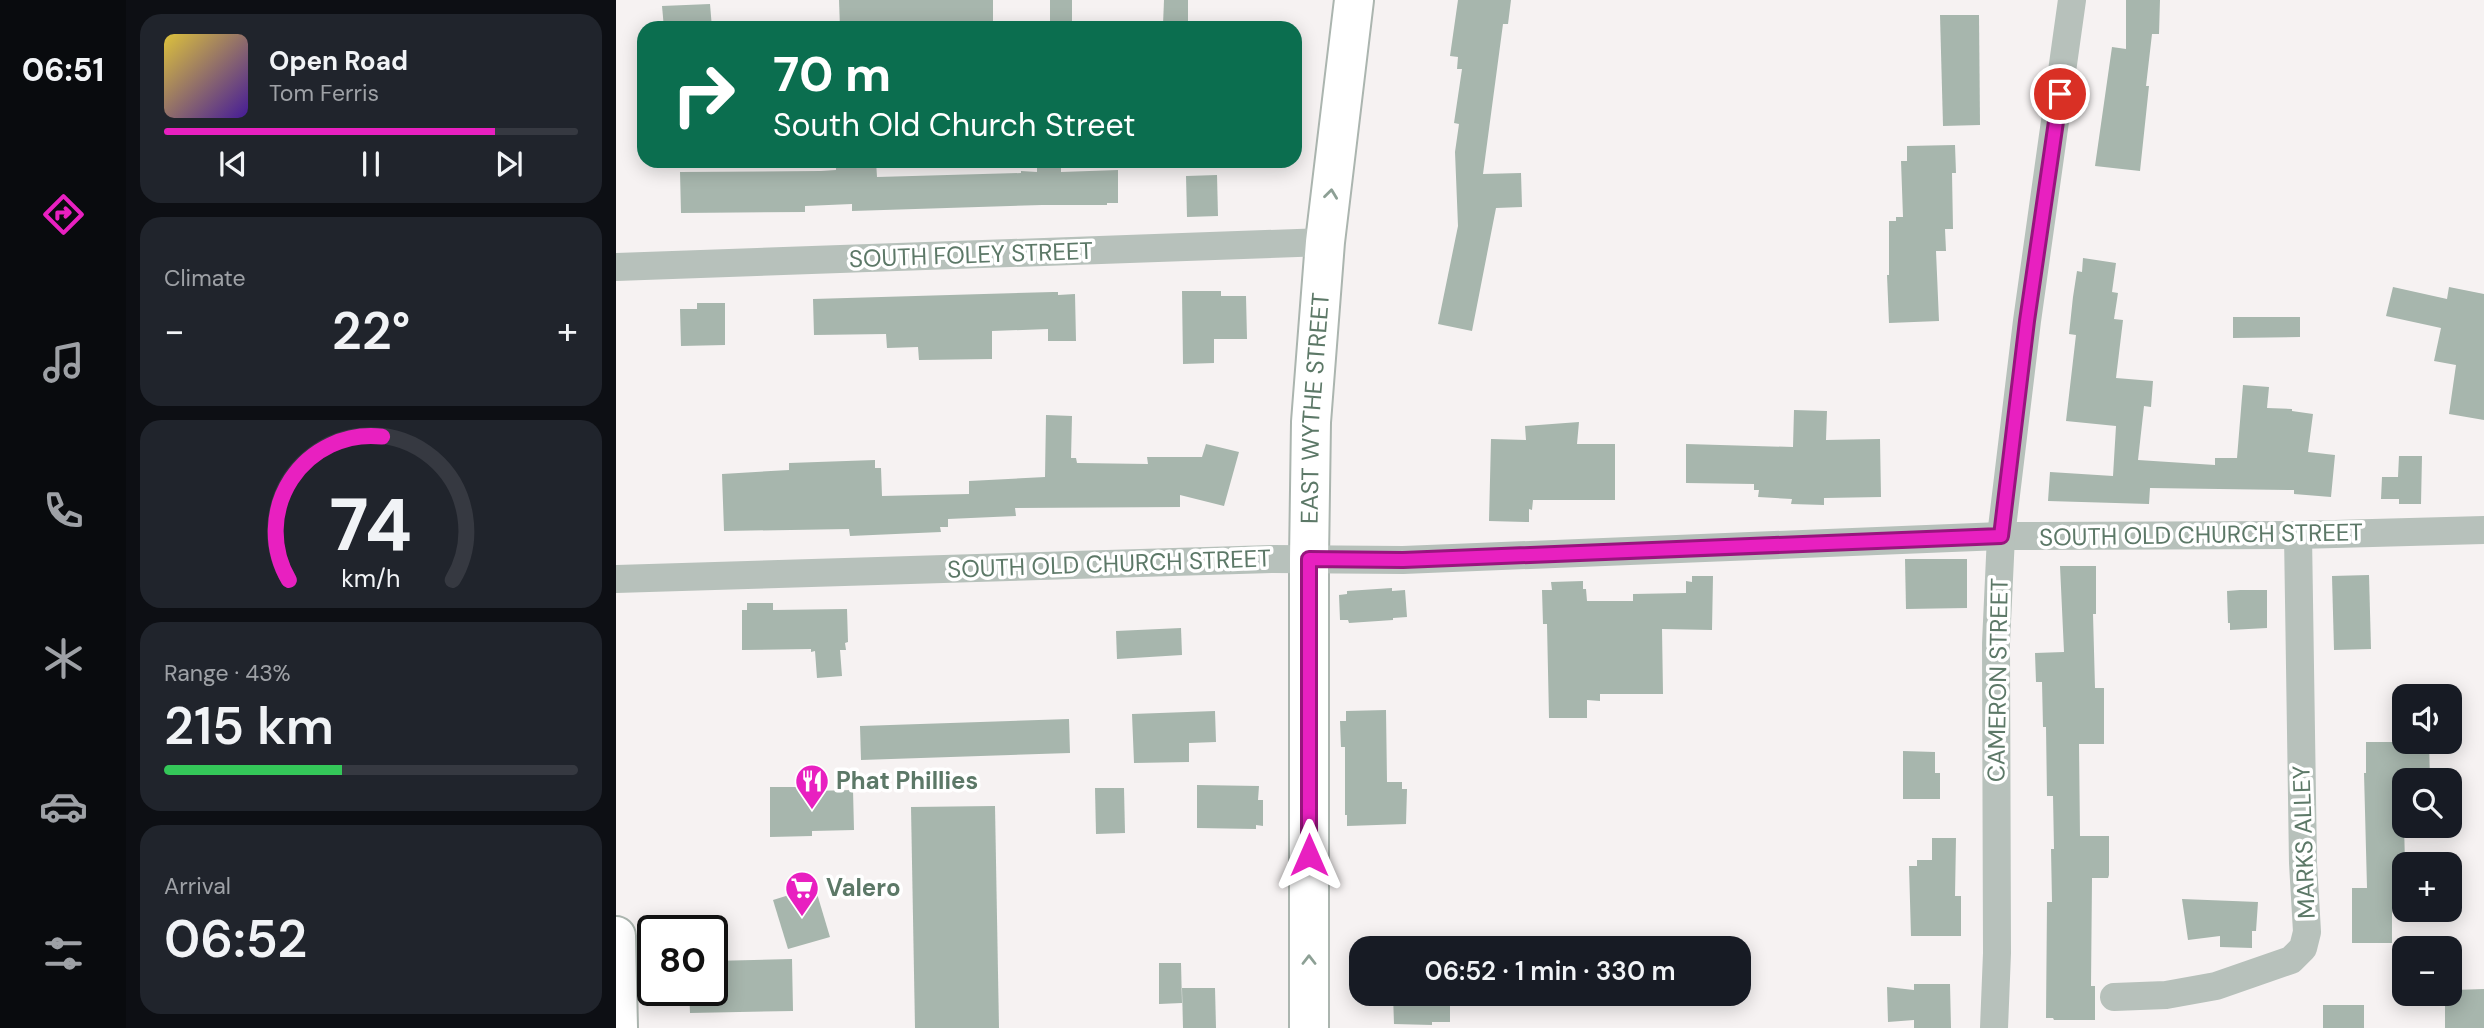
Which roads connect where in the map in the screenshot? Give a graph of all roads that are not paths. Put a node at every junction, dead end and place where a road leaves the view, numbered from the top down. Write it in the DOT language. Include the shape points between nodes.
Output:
graph roads {
  1 [pos="1354,0"];
  2 [pos="2072,0"];
  3 [pos="1325,242"];
  4 [pos="616,267"];
  5 [pos="2484,530"];
  6 [pos="2298,535"];
  7 [pos="2001,536"];
  8 [pos="1309,559"];
  9 [pos="616,579"];
  10 [pos="616,936"];
  11 [pos="2114,997"];
  12 [pos="618,1028"];
  13 [pos="1309,1028"];
  14 [pos="1994,1028"];
  3 -- 1 [label="highway, EAST WYTHE STREET, one-way"];
  2 -- 7 [label="street, CAMERON STREET"];
  3 -- 4 [label="street, SOUTH FOLEY STREET"];
  3 -- 8 [label="highway, EAST WYTHE STREET" via="1311,422"];
  5 -- 6 [label="street, SOUTH OLD CHURCH STREET"];
  6 -- 7 [label="street, SOUTH OLD CHURCH STREET"];
  6 -- 11 [label="street, MARKS ALLEY" via="2307,932 2303,948 2291,960 2217,986 2166,995"];
  7 -- 8 [label="street, SOUTH OLD CHURCH STREET" via="1403,560"];
  7 -- 14 [label="street, CAMERON STREET"];
  8 -- 9 [label="street, SOUTH OLD CHURCH STREET"];
  13 -- 8 [label="highway, EAST WYTHE STREET, one-way"];
  10 -- 12 [label="highway"];
}
